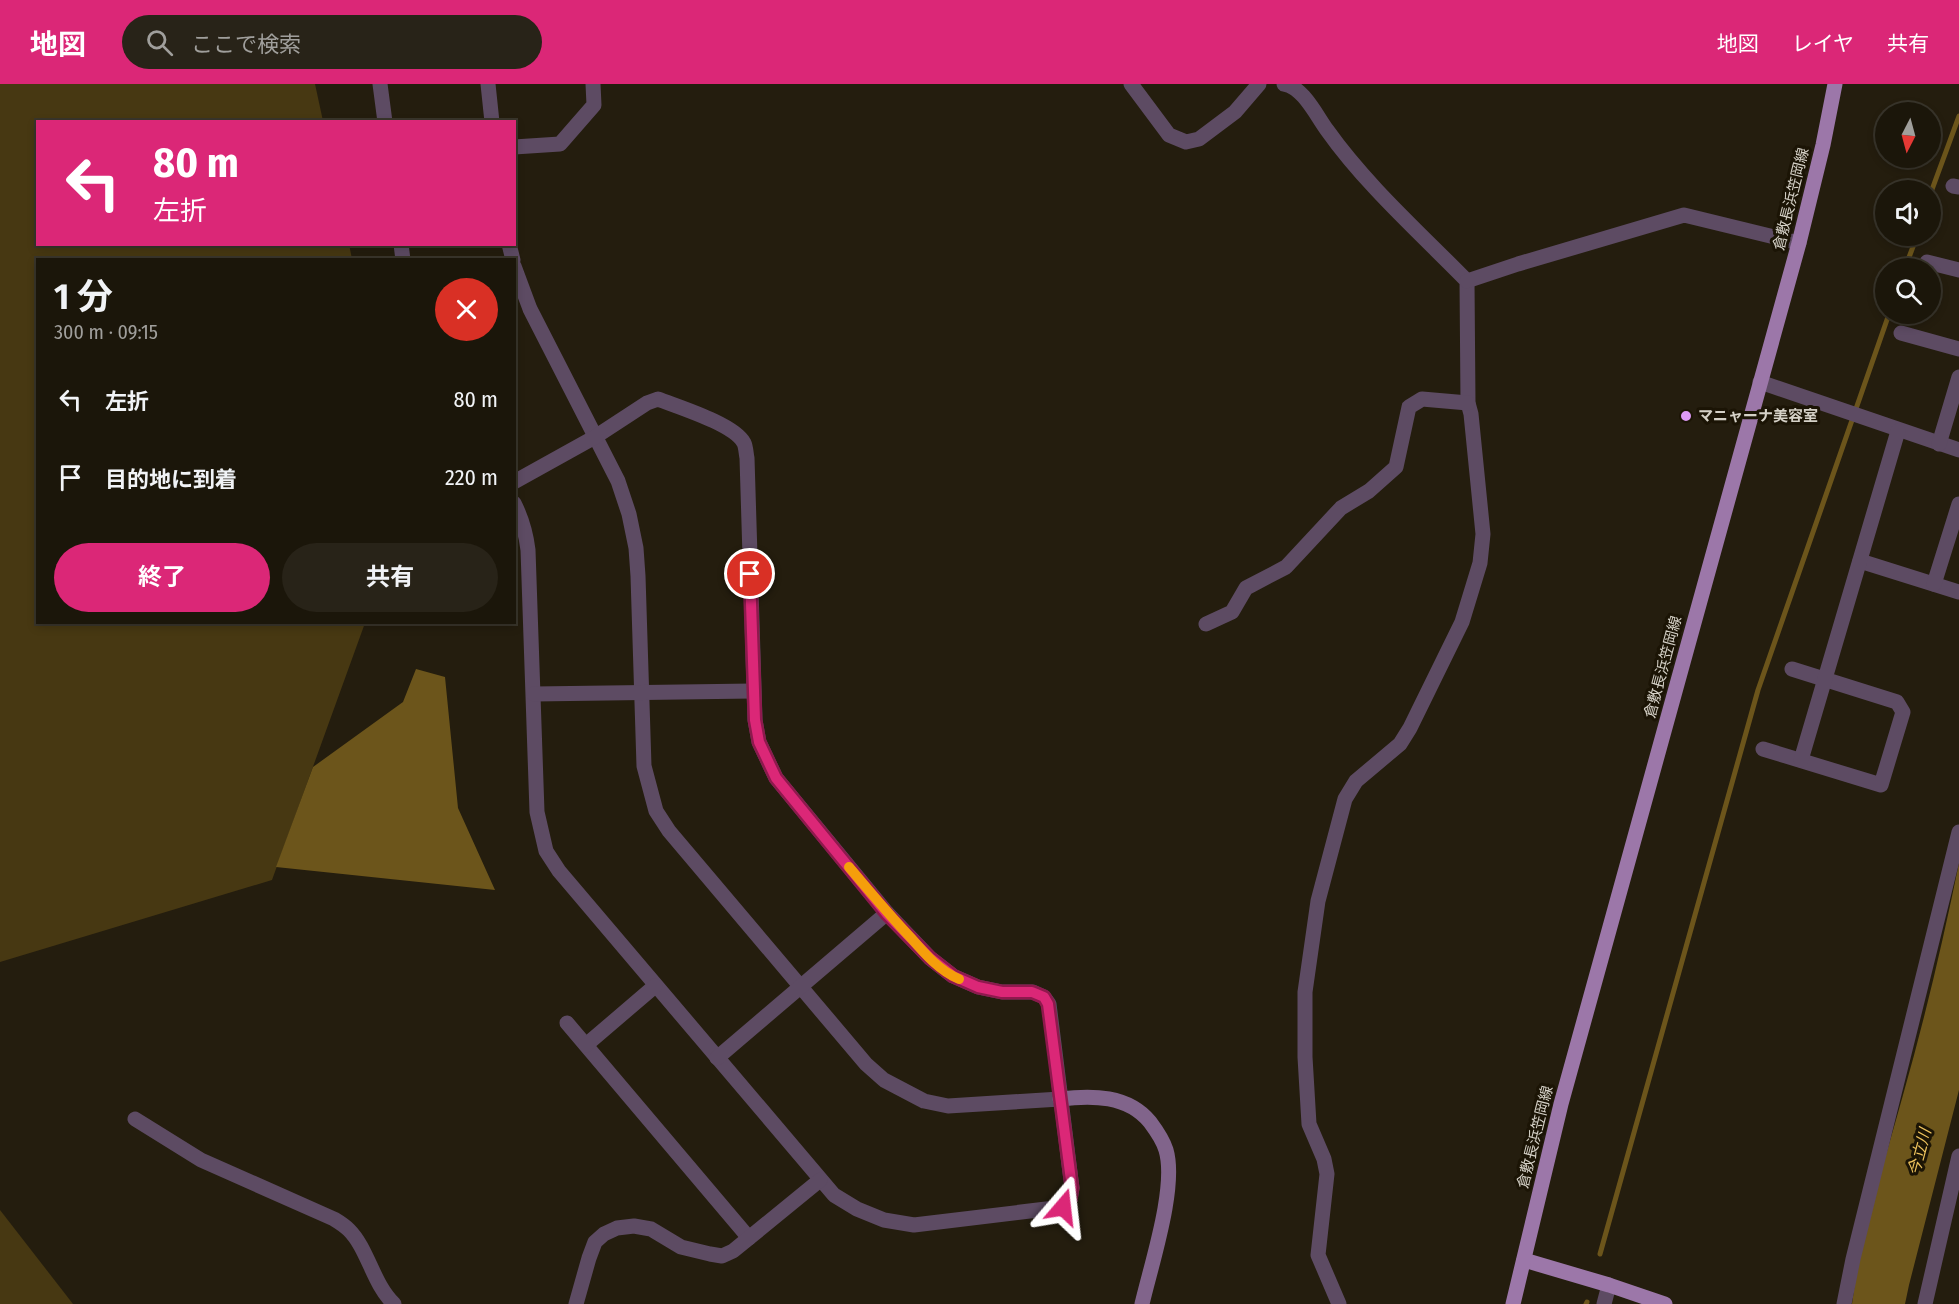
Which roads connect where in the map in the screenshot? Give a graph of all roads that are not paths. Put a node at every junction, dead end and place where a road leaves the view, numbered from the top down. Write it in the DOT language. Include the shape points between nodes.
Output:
graph roads {
  1 [pos="380,84"];
  2 [pos="488,84"];
  3 [pos="594,84"];
  4 [pos="1131,84"];
  5 [pos="1259,84"];
  6 [pos="1284,84"];
  7 [pos="1835,84"];
  8 [pos="385,120"];
  9 [pos="492,120"];
  10 [pos="516,147"];
  11 [pos="1799,243"];
  12 [pos="1941,266"];
  13 [pos="1959,270"];
  14 [pos="516,271"];
  15 [pos="1467,281"];
  16 [pos="1901,333"];
  17 [pos="1959,349"];
  18 [pos="1959,377"];
  19 [pos="1760,382"];
  20 [pos="1468,403"];
  21 [pos="1898,431"];
  22 [pos="595,437"];
  23 [pos="1939,444"];
  24 [pos="1959,450"];
  25 [pos="516,481"];
  26 [pos="1959,504"];
  27 [pos="516,506"];
  28 [pos="1860,561"];
  29 [pos="1934,584"];
  30 [pos="1959,592"];
  31 [pos="1206,624"];
  32 [pos="1792,669"];
  33 [pos="1825,680"];
  34 [pos="753,691"];
  35 [pos="642,692"];
  36 [pos="534,694"];
  37 [pos="1763,749"];
  38 [pos="1801,760"];
  39 [pos="1959,832"];
  40 [pos="887,914"];
  41 [pos="655,986"];
  42 [pos="799,987"];
  43 [pos="567,1023"];
  44 [pos="586,1045"];
  45 [pos="717,1058"];
  46 [pos="1060,1098"];
  47 [pos="135,1119"];
  48 [pos="1959,1156"];
  49 [pos="820,1180"];
  50 [pos="749,1238"];
  51 [pos="1524,1260"];
  52 [pos="1609,1285"];
  53 [pos="394,1304"];
  54 [pos="576,1304"];
  55 [pos="1142,1304"];
  56 [pos="1339,1304"];
  57 [pos="1513,1304"];
  58 [pos="1604,1304"];
  59 [pos="1665,1304"];
  60 [pos="1844,1304"];
  61 [pos="1924,1304"];
  1 -- 8 [label="street"];
  2 -- 9 [label="street"];
  3 -- 10 [label="street" via="594,105 560,144"];
  4 -- 5 [label="street" via="1169,135 1186,142 1199,139 1235,112"];
  6 -- 15 [label="street" via="1303,96 1346,157"];
  7 -- 11 [label="main road, 倉敷長浜笠岡線"];
  11 -- 15 [label="street" via="1684,215"];
  11 -- 19 [label="main road, 倉敷長浜笠岡線"];
  12 -- 13 [label="street"];
  14 -- 22 [label="street" via="530,309"];
  15 -- 20 [label="street"];
  16 -- 17 [label="street"];
  18 -- 23 [label="street"];
  19 -- 21 [label="street"];
  19 -- 51 [label="main road, 倉敷長浜笠岡線" via="1561,1104"];
  20 -- 31 [label="street" via="1422,399 1409,407 1396,467 1369,491 1341,508 1286,567 1246,588 1232,612"];
  20 -- 56 [label="street" via="1483,534 1480,563 1462,622 1410,728 1400,744 1356,780 1345,798 1318,901 1305,992 1305,1057 1309,1124 1327,1174 1318,1255"];
  21 -- 23 [label="street"];
  21 -- 28 [label="street"];
  22 -- 25 [label="street"];
  22 -- 34 [label="street" via="658,399 718,423 744,443"];
  22 -- 35 [label="street" via="618,482 636,548"];
  23 -- 24 [label="street"];
  26 -- 29 [label="street"];
  27 -- 36 [label="street" via="526,534"];
  28 -- 29 [label="street"];
  28 -- 33 [label="street"];
  29 -- 30 [label="street"];
  32 -- 33 [label="street"];
  33 -- 38 [label="street"];
  33 -- 38 [label="street" via="1897,702 1903,712 1900,723 1881,785"];
  34 -- 35 [label="street"];
  34 -- 40 [label="street" via="759,742 776,778"];
  35 -- 36 [label="street"];
  35 -- 42 [label="street" via="644,766 656,811"];
  36 -- 41 [label="street" via="537,812 546,851"];
  37 -- 38 [label="street"];
  39 -- 60 [label="street"];
  40 -- 42 [label="street"];
  40 -- 46 [label="street" via="953,976 978,987 1032,992 1044,997"];
  41 -- 44 [label="street"];
  41 -- 45 [label="street"];
  42 -- 45 [label="street"];
  42 -- 46 [label="street" via="866,1064 884,1080 924,1101 948,1106"];
  43 -- 44 [label="street"];
  44 -- 50 [label="street"];
  45 -- 49 [label="street"];
  46 -- 49 [label="street" via="1072,1188 1070,1200 1063,1207 914,1225 884,1220 857,1209 834,1195"];
  46 -- 55 [label="street" via="1087,1095 1130,1105 1157,1131 1166,1150 1168,1194"];
  47 -- 53 [label="street" via="201,1160 334,1219 358,1242"];
  48 -- 61 [label="street"];
  49 -- 50 [label="street"];
  50 -- 54 [label="street" via="722,1256 681,1247 651,1229 617,1228 595,1242"];
  51 -- 52 [label="main road"];
  51 -- 57 [label="main road, 倉敷長浜笠岡線"];
  52 -- 58 [label="street"];
  52 -- 59 [label="main road"];
}
